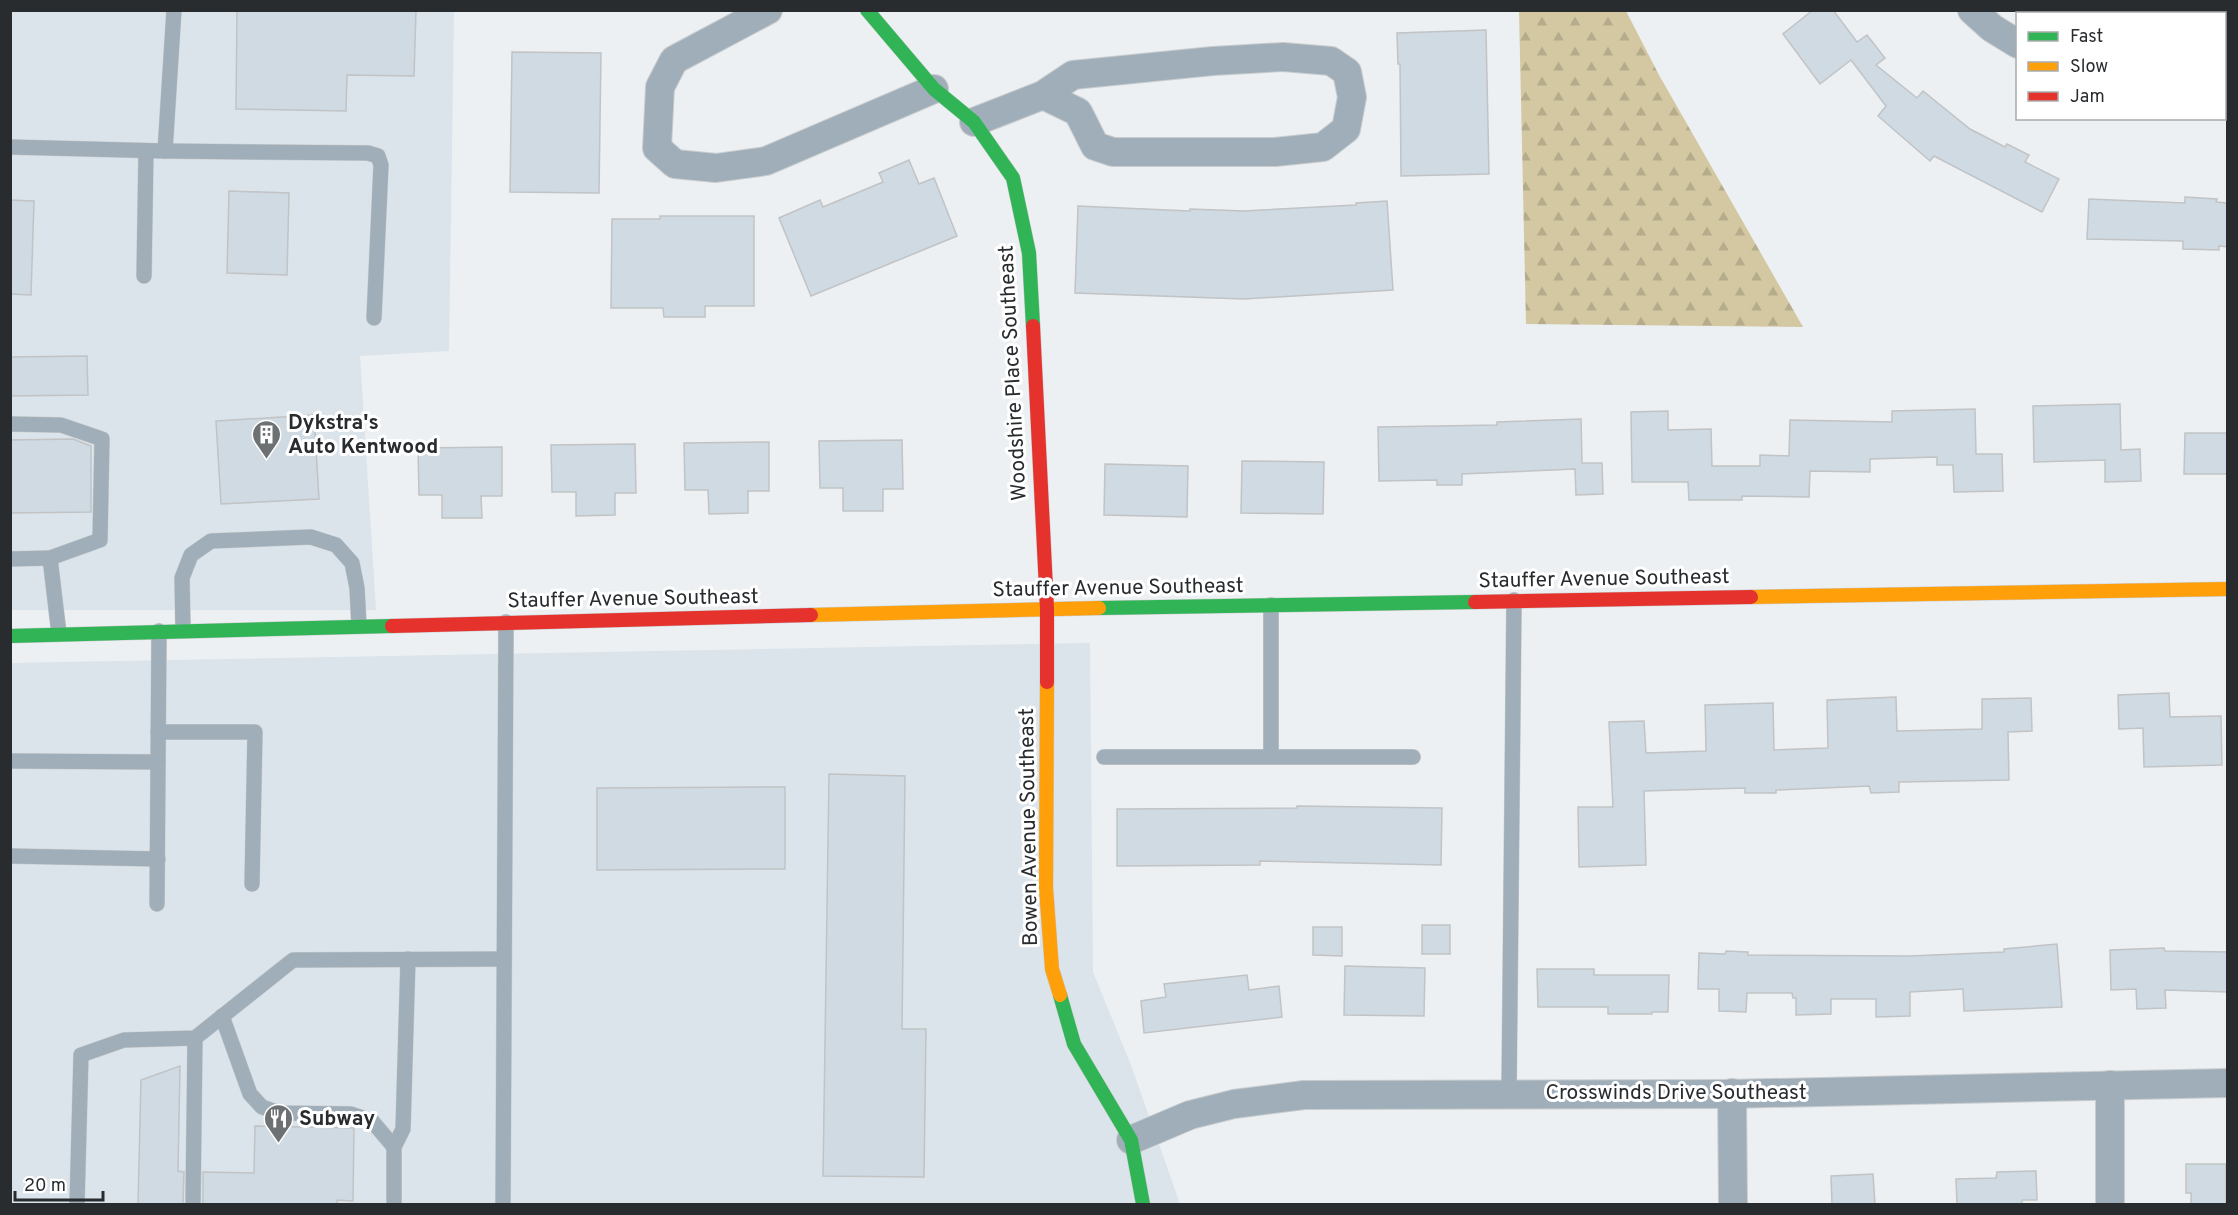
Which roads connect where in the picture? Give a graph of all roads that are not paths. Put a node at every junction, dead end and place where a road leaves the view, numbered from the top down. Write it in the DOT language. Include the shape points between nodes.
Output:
graph roads {
  1 [pos="174,10"];
  2 [pos="768,10"];
  3 [pos="867,10"];
  4 [pos="1972,10"];
  5 [pos="2016,43"];
  6 [pos="934,88"];
  7 [pos="1043,95"];
  8 [pos="974,122"];
  9 [pos="10,147"];
  10 [pos="146,151"];
  11 [pos="165,151"];
  12 [pos="144,276"];
  13 [pos="374,318"];
  14 [pos="10,424"];
  15 [pos="50,558"];
  16 [pos="10,559"];
  17 [pos="2228,589"];
  18 [pos="1514,600"];
  19 [pos="1271,605"];
  20 [pos="1047,609"];
  21 [pos="506,622"];
  22 [pos="359,626"];
  23 [pos="183,630"];
  24 [pos="159,631"];
  25 [pos="59,634"];
  26 [pos="10,636"];
  27 [pos="159,732"];
  28 [pos="1271,756"];
  29 [pos="1104,757"];
  30 [pos="1413,757"];
  31 [pos="10,761"];
  32 [pos="158,762"];
  33 [pos="10,856"];
  34 [pos="158,858"];
  35 [pos="252,884"];
  36 [pos="158,904"];
  37 [pos="408,959"];
  38 [pos="504,959"];
  39 [pos="222,1016"];
  40 [pos="195,1038"];
  41 [pos="2228,1083"];
  42 [pos="2110,1085"];
  43 [pos="1509,1094"];
  44 [pos="1732,1094"];
  45 [pos="1131,1140"];
  46 [pos="394,1147"];
  47 [pos="77,1204"];
  48 [pos="193,1204"];
  49 [pos="393,1204"];
  50 [pos="503,1204"];
  51 [pos="1143,1204"];
  52 [pos="1733,1204"];
  53 [pos="2110,1204"];
  1 -- 11 [label="lane"];
  2 -- 6 [label="street" via="674,60 660,87 657,148 675,164 716,168 766,161"];
  3 -- 6 [label="street, Woodshire Place Southeast"];
  4 -- 5 [label="street"];
  6 -- 8 [label="street, Woodshire Place Southeast"];
  7 -- 7 [label="street" via="1073,75 1282,57 1331,61 1347,72 1352,97 1346,129 1323,147 1275,152 1113,152 1095,146 1078,112"];
  7 -- 8 [label="street"];
  8 -- 20 [label="street, Woodshire Place Southeast" via="1013,178 1029,253"];
  9 -- 10 [label="lane"];
  10 -- 11 [label="lane"];
  10 -- 12 [label="lane"];
  11 -- 13 [label="lane" via="378,156 381,165"];
  14 -- 15 [label="lane" via="61,425 102,439 100,540"];
  15 -- 16 [label="lane"];
  15 -- 25 [label="lane"];
  17 -- 18 [label="street, Stauffer Avenue Southeast"];
  18 -- 19 [label="street, Stauffer Avenue Southeast"];
  18 -- 43 [label="lane"];
  19 -- 20 [label="street, Stauffer Avenue Southeast"];
  19 -- 28 [label="lane"];
  20 -- 21 [label="street, Stauffer Avenue Southeast"];
  20 -- 45 [label="street, Bowen Avenue Southeast" via="1046,888 1052,969 1074,1044"];
  21 -- 22 [label="street, Stauffer Avenue Southeast"];
  21 -- 38 [label="lane"];
  22 -- 23 [label="street, Stauffer Avenue Southeast"];
  22 -- 23 [label="lane" via="352,562 336,545 311,537 211,541 191,555 182,578"];
  23 -- 24 [label="street, Stauffer Avenue Southeast"];
  24 -- 25 [label="street, Stauffer Avenue Southeast"];
  24 -- 27 [label="lane"];
  25 -- 26 [label="street, Stauffer Avenue Southeast"];
  27 -- 32 [label="lane"];
  27 -- 35 [label="lane" via="255,732"];
  28 -- 29 [label="lane"];
  28 -- 30 [label="lane"];
  31 -- 32 [label="lane"];
  32 -- 34 [label="lane"];
  33 -- 34 [label="lane"];
  34 -- 36 [label="lane"];
  37 -- 38 [label="lane"];
  37 -- 39 [label="lane" via="293,960"];
  37 -- 46 [label="lane" via="403,1130"];
  38 -- 50 [label="lane"];
  39 -- 40 [label="lane"];
  39 -- 46 [label="lane" via="250,1094 262,1107 280,1113 351,1114 372,1121"];
  40 -- 47 [label="lane" via="124,1040 81,1054"];
  40 -- 48 [label="lane"];
  41 -- 42 [label="street, Crosswinds Drive Southeast"];
  42 -- 44 [label="street, Crosswinds Drive Southeast"];
  42 -- 53 [label="street"];
  43 -- 44 [label="street, Crosswinds Drive Southeast"];
  43 -- 45 [label="street, Crosswinds Drive Southeast" via="1304,1095 1234,1104 1190,1115"];
  44 -- 52 [label="street"];
  45 -- 51 [label="street, Bowen Avenue Southeast"];
  46 -- 49 [label="lane"];
}
